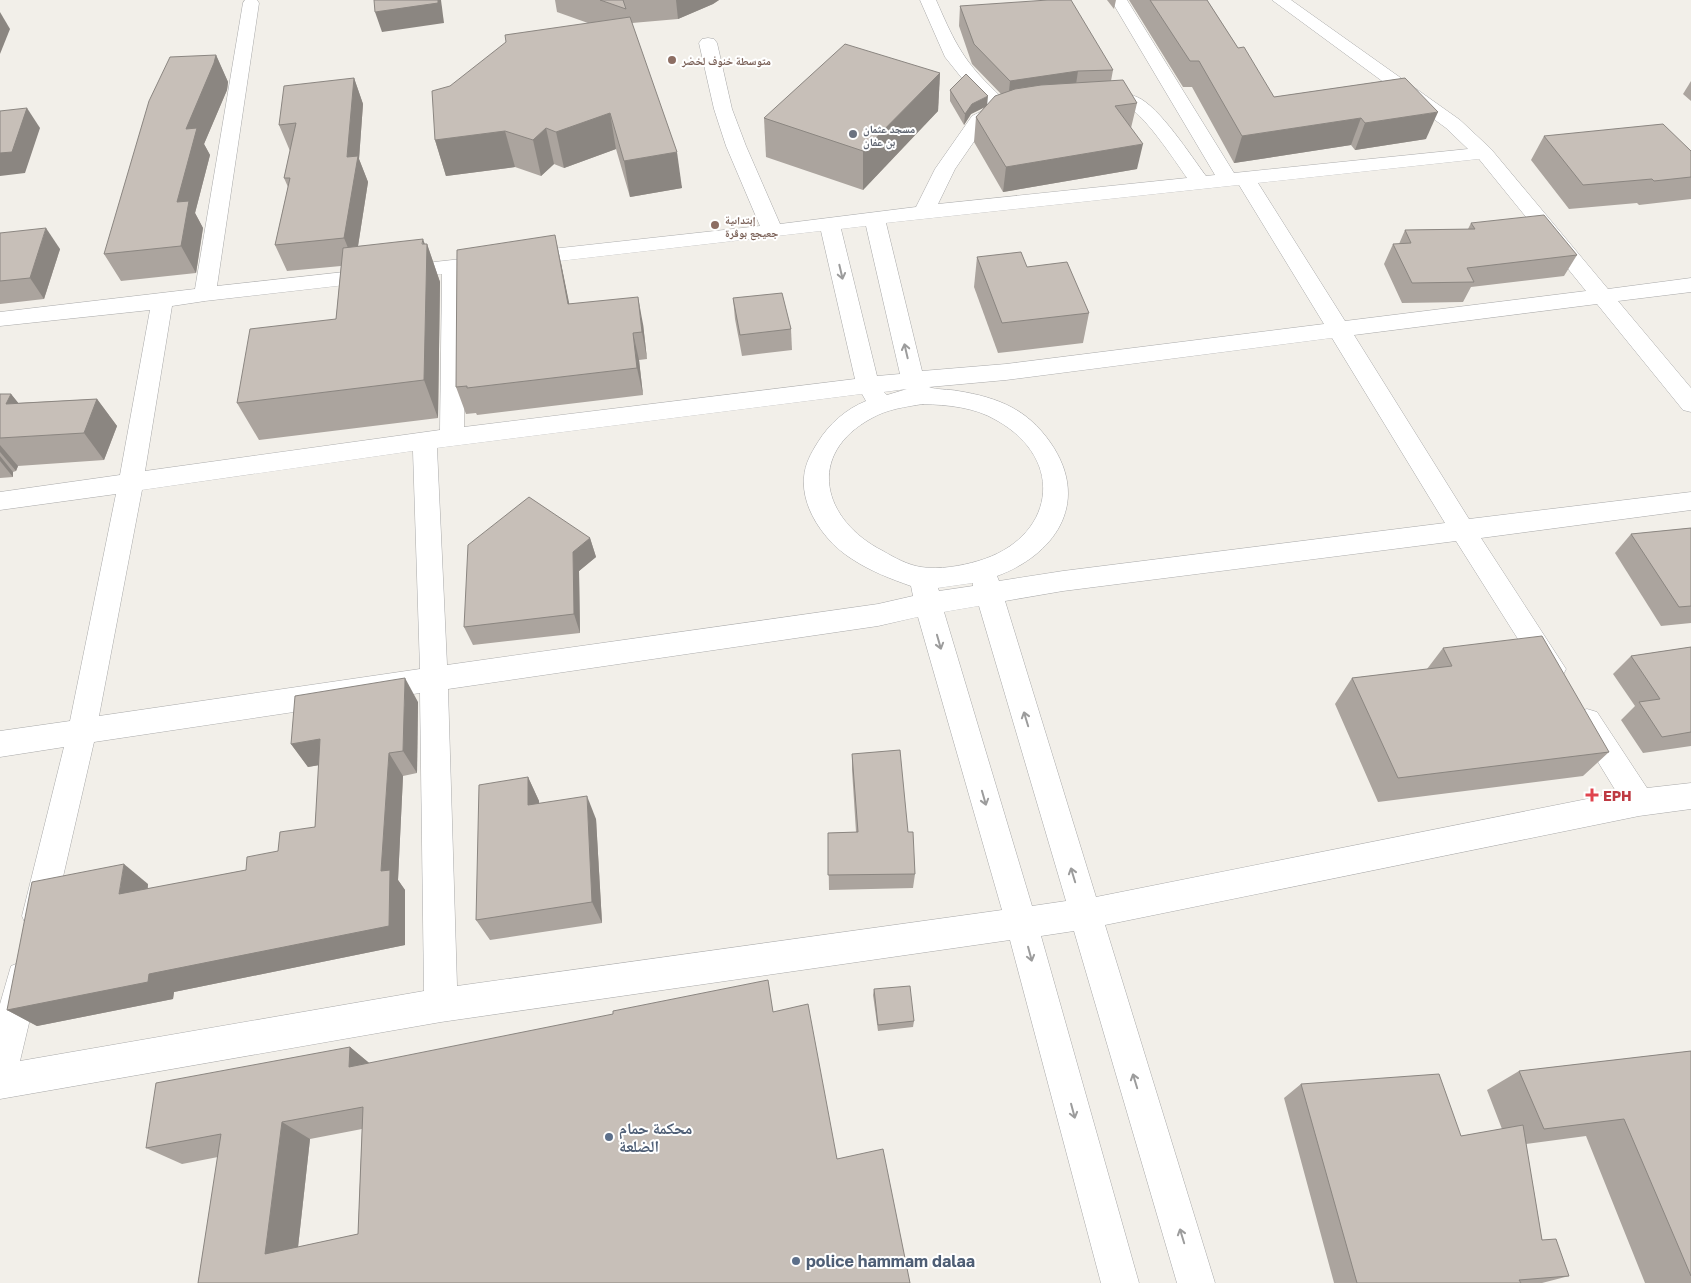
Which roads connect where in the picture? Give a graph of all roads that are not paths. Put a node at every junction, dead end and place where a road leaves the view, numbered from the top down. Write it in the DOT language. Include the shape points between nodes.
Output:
graph roads {
  1 [pos="928,0"];
  2 [pos="1119,0"];
  3 [pos="1280,0"];
  4 [pos="251,3"];
  5 [pos="708,43"];
  6 [pos="1081,99"];
  7 [pos="1023,106"];
  8 [pos="1003,109"];
  9 [pos="1484,153"];
  10 [pos="1237,179"];
  11 [pos="1201,183"];
  12 [pos="924,212"];
  13 [pos="875,219"];
  14 [pos="830,224"];
  15 [pos="773,231"];
  16 [pos="453,266"];
  17 [pos="1691,285"];
  18 [pos="205,294"];
  19 [pos="1602,296"];
  20 [pos="162,301"];
  21 [pos="0,319"];
  22 [pos="1340,330"];
  23 [pos="918,388"];
  24 [pos="874,395"];
  25 [pos="1691,404"];
  26 [pos="452,438"];
  27 [pos="425,441"];
  28 [pos="132,483"];
  29 [pos="1691,500"];
  30 [pos="0,501"];
  31 [pos="1462,529"];
  32 [pos="985,582"];
  33 [pos="925,591"];
  34 [pos="434,680"];
  35 [pos="82,732"];
  36 [pos="0,744"];
  37 [pos="1691,796"];
  38 [pos="1639,802"];
  39 [pos="1085,914"];
  40 [pos="1020,922"];
  41 [pos="442,1005"];
  42 [pos="0,1075"];
  43 [pos="0,1082"];
  44 [pos="1120,1283"];
  45 [pos="1196,1283"];
  1 -- 8 [label="street" via="955,58"];
  2 -- 10 [label="street"];
  3 -- 9 [label="street" via="1446,119"];
  4 -- 18 [label="street"];
  5 -- 15 [label="street" via="723,110"];
  6 -- 11 [label="street" via="1132,101 1163,133"];
  7 -- 8 [label="street"];
  8 -- 12 [label="street" via="979,120 945,169"];
  9 -- 10 [label="street"];
  9 -- 19 [label="street"];
  10 -- 11 [label="street"];
  10 -- 22 [label="street"];
  11 -- 12 [label="street"];
  12 -- 13 [label="street"];
  13 -- 14 [label="street"];
  23 -- 13 [label="street, one-way"];
  14 -- 15 [label="street"];
  14 -- 24 [label="street, one-way"];
  15 -- 16 [label="street"];
  16 -- 18 [label="street"];
  16 -- 26 [label="street"];
  17 -- 19 [label="street"];
  18 -- 20 [label="street"];
  19 -- 22 [label="street"];
  19 -- 25 [label="street"];
  20 -- 21 [label="street"];
  20 -- 28 [label="street"];
  22 -- 23 [label="street" via="1006,372"];
  22 -- 31 [label="street"];
  23 -- 24 [label="street" via="901,399"];
  23 -- 32 [label="street" via="988,406 1015,420 1038,439 1052,463 1058,489 1053,514 1038,538"];
  24 -- 26 [label="street"];
  24 -- 33 [label="street" via="836,432 823,452 816,474 818,498 827,521 844,542"];
  26 -- 27 [label="street"];
  27 -- 28 [label="street"];
  27 -- 34 [label="street"];
  28 -- 30 [label="street"];
  28 -- 35 [label="street"];
  29 -- 31 [label="street"];
  31 -- 32 [label="street" via="1073,580"];
  31 -- 38 [label="street"];
  32 -- 33 [label="street"];
  39 -- 32 [label="street, one-way"];
  33 -- 34 [label="street" via="878,615"];
  33 -- 40 [label="street, one-way"];
  34 -- 35 [label="street"];
  34 -- 41 [label="street"];
  35 -- 36 [label="street"];
  35 -- 42 [label="street"];
  37 -- 38 [label="street"];
  38 -- 39 [label="street"];
  39 -- 40 [label="street"];
  45 -- 39 [label="street, one-way"];
  40 -- 41 [label="street"];
  40 -- 44 [label="street, one-way"];
  41 -- 43 [label="street"];
}
